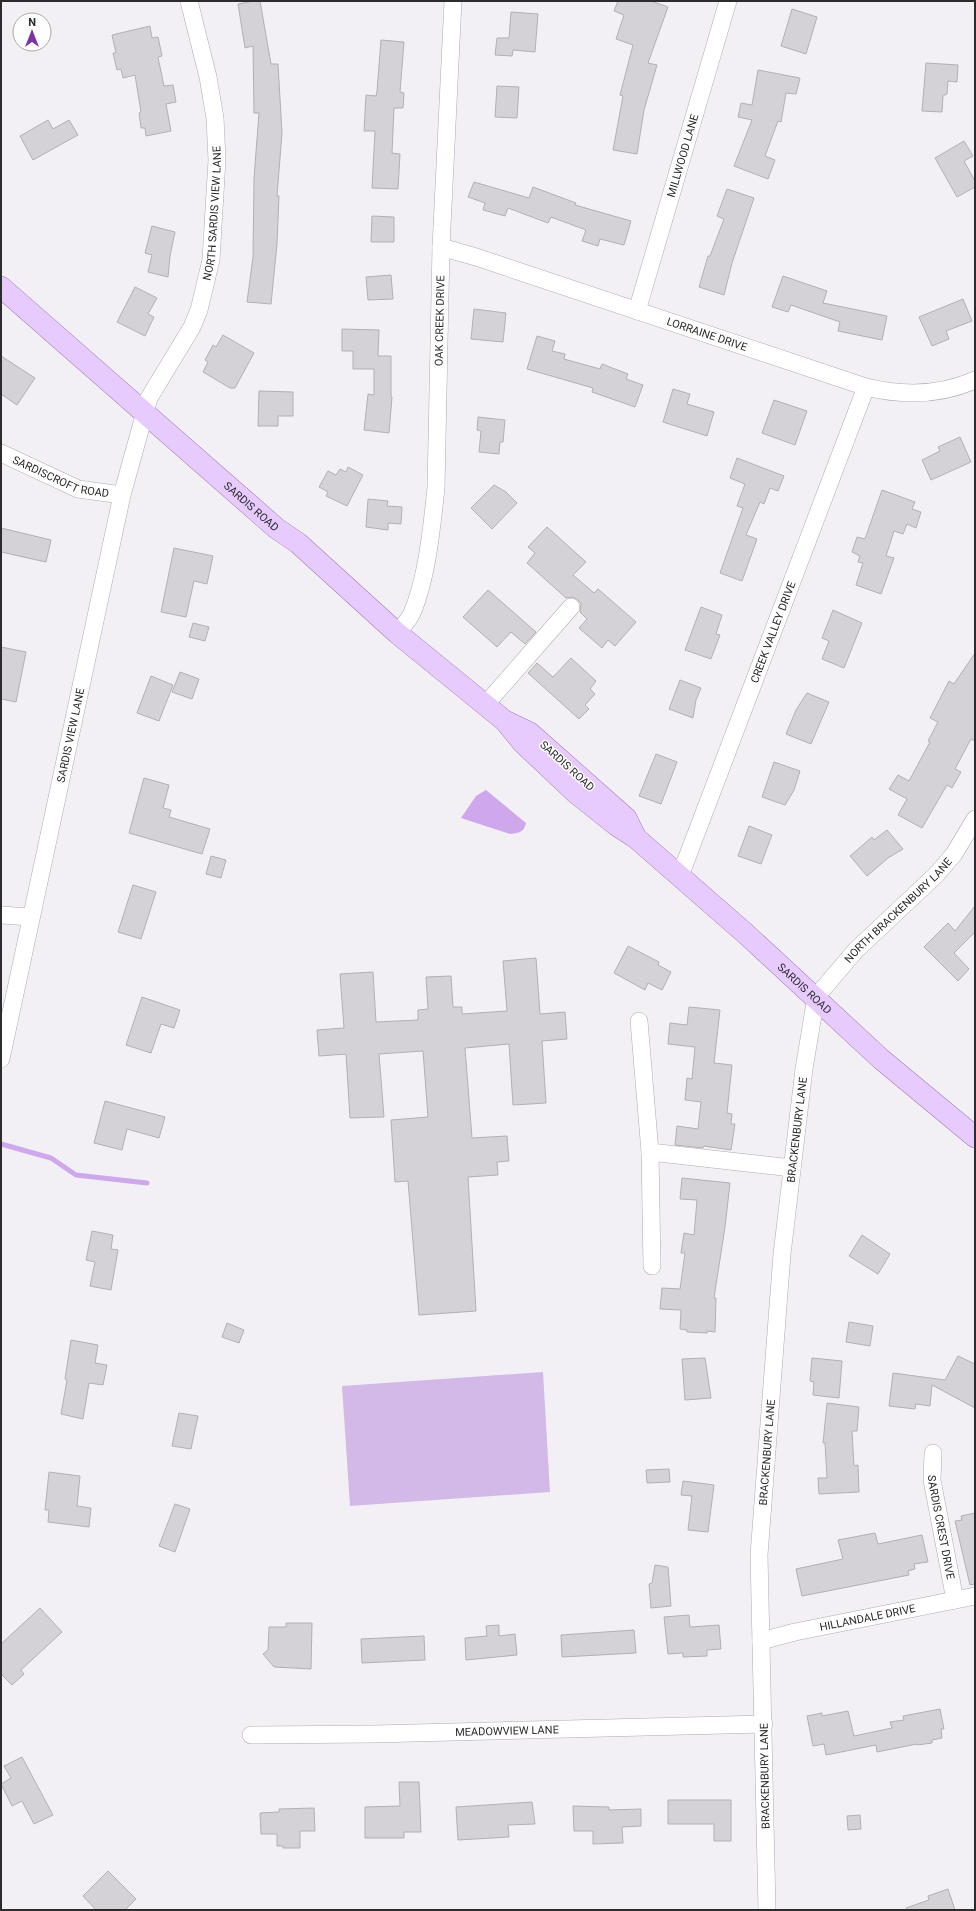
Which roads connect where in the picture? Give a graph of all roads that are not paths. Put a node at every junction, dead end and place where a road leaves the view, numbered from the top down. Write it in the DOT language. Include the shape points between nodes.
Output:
graph roads {
  1 [pos="189,1"];
  2 [pos="453,1"];
  3 [pos="728,1"];
  4 [pos="441,247"];
  5 [pos="1,287"];
  6 [pos="637,310"];
  7 [pos="975,380"];
  8 [pos="866,387"];
  9 [pos="144,412"];
  10 [pos="1,453"];
  11 [pos="122,495"];
  12 [pos="571,607"];
  13 [pos="397,633"];
  14 [pos="486,704"];
  15 [pos="975,819"];
  16 [pos="680,876"];
  17 [pos="1,915"];
  18 [pos="30,917"];
  19 [pos="816,997"];
  20 [pos="639,1021"];
  21 [pos="1,1059"];
  22 [pos="975,1137"];
  23 [pos="650,1152"];
  24 [pos="792,1168"];
  25 [pos="652,1266"];
  26 [pos="933,1453"];
  27 [pos="975,1596"];
  28 [pos="955,1600"];
  29 [pos="760,1641"];
  30 [pos="764,1724"];
  31 [pos="251,1735"];
  32 [pos="767,1910"];
  1 -- 9 [label="street, NORTH SARDIS VIEW LANE" via="208,77 215,118 217,160 211,260 199,310 192,327 160,377"];
  2 -- 4 [label="street, OAK CREEK DRIVE"];
  3 -- 6 [label="street, MILLWOOD LANE"];
  4 -- 6 [label="street, LORRAINE DRIVE" via="476,256"];
  4 -- 13 [label="street, OAK CREEK DRIVE" via="434,513 419,592 411,614"];
  5 -- 9 [label="main road, SARDIS ROAD"];
  6 -- 8 [label="street, LORRAINE DRIVE"];
  7 -- 8 [label="street, LORRAINE DRIVE" via="957,388 917,394 886,392"];
  8 -- 16 [label="street, CREEK VALLEY DRIVE"];
  9 -- 11 [label="street, SARDIS VIEW LANE"];
  9 -- 13 [label="main road, SARDIS ROAD" via="276,528 298,543"];
  10 -- 11 [label="street, SARDISCROFT ROAD" via="78,489"];
  11 -- 18 [label="street, SARDIS VIEW LANE"];
  12 -- 14 [label="street"];
  13 -- 14 [label="main road, SARDIS ROAD"];
  14 -- 16 [label="main road, SARDIS ROAD" via="505,721 523,743 578,794 636,838"];
  15 -- 19 [label="street, NORTH BRACKENBURY LANE" via="954,854 936,875 856,950"];
  16 -- 19 [label="main road, SARDIS ROAD"];
  17 -- 18 [label="street"];
  18 -- 21 [label="street, SARDIS VIEW LANE"];
  19 -- 22 [label="main road, SARDIS ROAD" via="881,1058"];
  19 -- 24 [label="street, BRACKENBURY LANE"];
  20 -- 23 [label="street"];
  23 -- 24 [label="street"];
  23 -- 25 [label="street"];
  24 -- 29 [label="street, BRACKENBURY LANE" via="781,1262 759,1555"];
  26 -- 28 [label="street, SARDIS CREST DRIVE" via="932,1480"];
  27 -- 28 [label="street, HILLANDALE DRIVE"];
  28 -- 29 [label="street, HILLANDALE DRIVE"];
  29 -- 30 [label="street, BRACKENBURY LANE"];
  30 -- 31 [label="street, MEADOWVIEW LANE"];
  30 -- 32 [label="street, BRACKENBURY LANE"];
}
